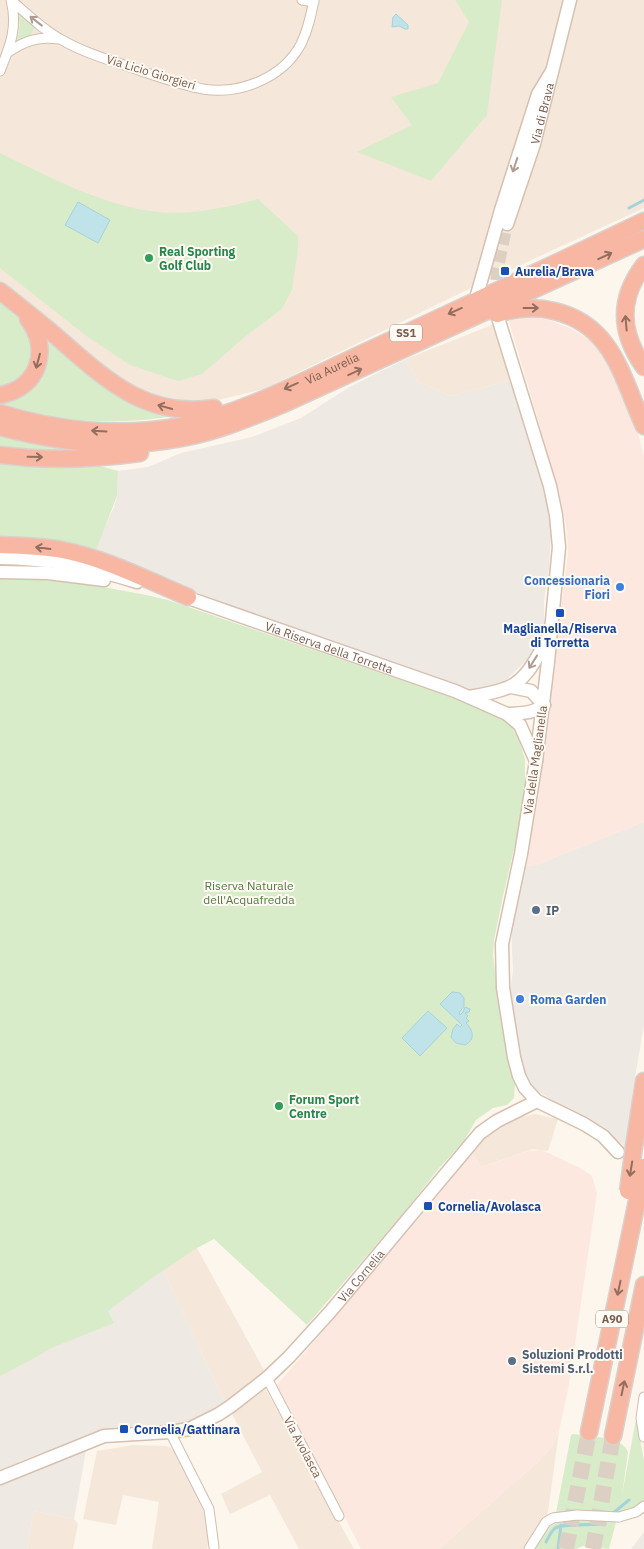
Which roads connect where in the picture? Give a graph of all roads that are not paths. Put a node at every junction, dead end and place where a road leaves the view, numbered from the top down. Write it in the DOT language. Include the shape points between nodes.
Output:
graph roads {
  1 [pos="11,0"];
  2 [pos="302,0"];
  3 [pos="570,0"];
  4 [pos="314,1"];
  5 [pos="61,40"];
  6 [pos="7,53"];
  7 [pos="0,71"];
  8 [pos="552,71"];
  9 [pos="644,211"];
  10 [pos="644,222"];
  11 [pos="507,224"];
  12 [pos="644,238"];
  13 [pos="644,265"];
  14 [pos="546,267"];
  15 [pos="0,291"];
  16 [pos="475,302"];
  17 [pos="15,304"];
  18 [pos="499,321"];
  19 [pos="402,350"];
  20 [pos="644,367"];
  21 [pos="0,394"];
  22 [pos="265,397"];
  23 [pos="0,413"];
  24 [pos="246,419"];
  25 [pos="644,426"];
  26 [pos="0,427"];
  27 [pos="0,455"];
  28 [pos="0,545"];
  29 [pos="0,558"];
  30 [pos="0,572"];
  31 [pos="188,597"];
  32 [pos="551,633"];
  33 [pos="511,687"];
  34 [pos="469,697"];
  35 [pos="544,705"];
  36 [pos="507,714"];
  37 [pos="536,761"];
  38 [pos="644,1081"];
  39 [pos="537,1102"];
  40 [pos="618,1152"];
  41 [pos="644,1167"];
  42 [pos="624,1265"];
  43 [pos="644,1285"];
  44 [pos="642,1299"];
  45 [pos="267,1378"];
  46 [pos="644,1397"];
  47 [pos="170,1432"];
  48 [pos="589,1432"];
  49 [pos="613,1436"];
  50 [pos="644,1437"];
  51 [pos="0,1478"];
  52 [pos="644,1506"];
  53 [pos="339,1516"];
  54 [pos="214,1547"];
  55 [pos="529,1549"];
  5 -- 1 [label="street, Via Licio Giorgieri, one-way"];
  1 -- 6 [label="street, Via Licio Giorgieri" via="14,23"];
  2 -- 4 [label="street"];
  3 -- 8 [label="street, Via di Brava"];
  4 -- 5 [label="street, Via Licio Giorgieri" via="305,34 291,58 268,77 236,89 204,89 166,79 86,52"];
  5 -- 6 [label="street, Via Licio Giorgieri" via="32,39"];
  6 -- 7 [label="street, Via Licio Giorgieri"];
  8 -- 11 [label="street, Via di Brava" via="534,144"];
  8 -- 16 [label="street, one-way" via="538,94"];
  9 -- 14 [label="highway" via="580,244"];
  10 -- 14 [label="highway, Via Aurelia / SS1"];
  19 -- 12 [label="highway, Via Aurelia / SS1, one-way"];
  20 -- 13 [label="highway, one-way" via="628,338 625,311 630,288"];
  14 -- 16 [label="highway, Via Aurelia / SS1"];
  15 -- 17 [label="highway"];
  16 -- 22 [label="highway, Via Aurelia / SS1, one-way"];
  17 -- 21 [label="highway, one-way" via="37,331 40,354 36,370 29,379 16,390"];
  22 -- 17 [label="highway, one-way" via="194,411 165,408 140,399 112,384"];
  18 -- 32 [label="street, Via della Maglianella" via="555,507 558,552"];
  24 -- 19 [label="highway, Via Aurelia / SS1, one-way"];
  19 -- 25 [label="highway, one-way" via="512,310 538,308 559,312 579,320 605,343 615,358"];
  22 -- 23 [label="highway, Via Aurelia / SS1, one-way" via="201,420 146,430 73,428"];
  24 -- 26 [label="highway, Via Aurelia / SS1" via="184,438 131,444 66,441"];
  27 -- 24 [label="highway, one-way" via="35,458 151,452 204,441"];
  31 -- 28 [label="highway, one-way" via="75,553"];
  29 -- 31 [label="street" via="86,567"];
  30 -- 31 [label="street" via="74,574"];
  31 -- 34 [label="street, Via Riserva della Torretta"];
  32 -- 33 [label="street, one-way" via="526,674"];
  32 -- 35 [label="street, Via della Maglianella"];
  33 -- 34 [label="street"];
  33 -- 35 [label="street" via="531,691"];
  34 -- 36 [label="street, Via Riserva della Torretta"];
  35 -- 36 [label="street" via="530,713"];
  35 -- 37 [label="street, Via della Maglianella"];
  36 -- 37 [label="street" via="520,725"];
  37 -- 39 [label="street, Via della Maglianella" via="502,950 504,988 517,1070 525,1088"];
  38 -- 42 [label="highway, one-way, bridge" via="628,1191"];
  39 -- 40 [label="street, Via della Maglianella" via="594,1130"];
  39 -- 45 [label="street, Via Cornelia" via="480,1132 330,1312"];
  41 -- 42 [label="highway, A90, bridge"];
  42 -- 48 [label="highway, A90, one-way"];
  43 -- 44 [label="highway, A90"];
  49 -- 44 [label="highway, A90, one-way"];
  45 -- 47 [label="street, Via Cornelia" via="219,1414 191,1428"];
  45 -- 53 [label="street, Via Avolasca"];
  46 -- 50 [label="street"];
  47 -- 51 [label="street, Via Cornelia" via="104,1436"];
  47 -- 54 [label="street" via="209,1509"];
  52 -- 55 [label="street, bridge" via="619,1517 577,1515 553,1518 546,1522"];
}
